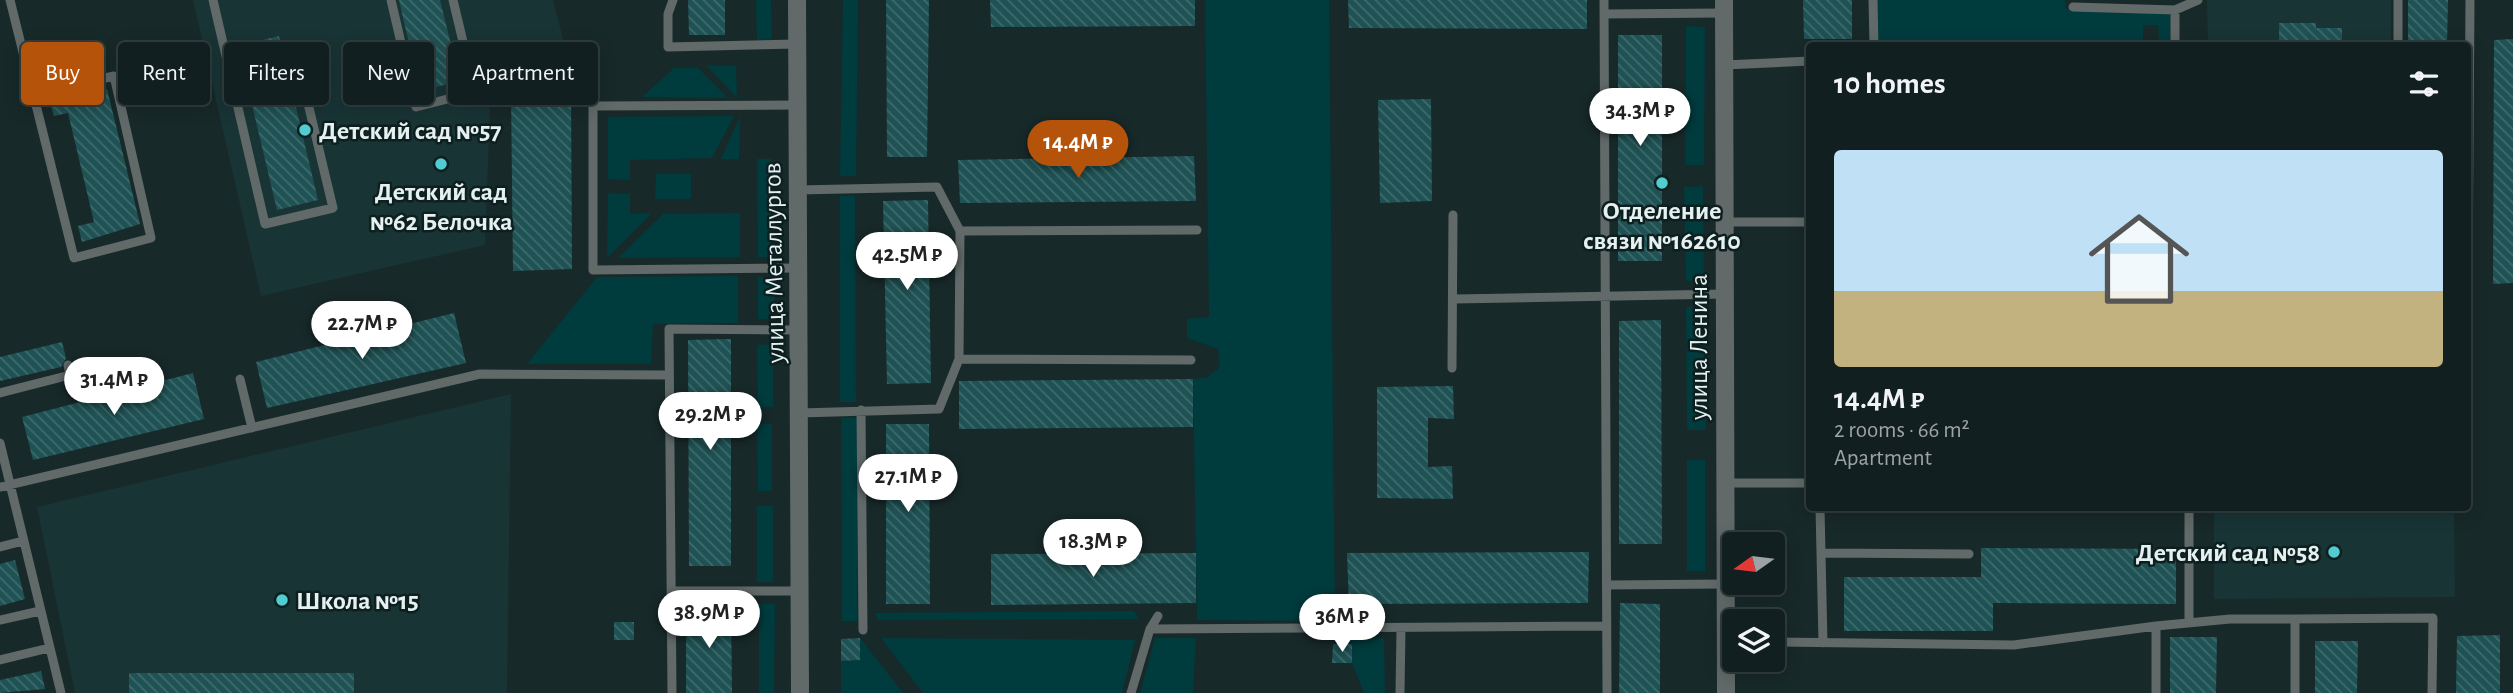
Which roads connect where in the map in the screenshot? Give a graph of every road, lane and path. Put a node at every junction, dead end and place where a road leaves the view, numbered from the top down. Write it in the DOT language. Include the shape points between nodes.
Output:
graph roads {
  1 [pos="10,0"];
  2 [pos="213,0"];
  3 [pos="391,0"];
  4 [pos="453,0"];
  5 [pos="673,0"];
  6 [pos="797,0"];
  7 [pos="1604,0"];
  8 [pos="1873,0"];
  9 [pos="2197,0"];
  10 [pos="2398,0"];
  11 [pos="2470,0"];
  12 [pos="1724,6"];
  13 [pos="2073,7"];
  14 [pos="2175,10"];
  15 [pos="1604,14"];
  16 [pos="21,42"];
  17 [pos="1874,42"];
  18 [pos="2175,42"];
  19 [pos="2398,42"];
  20 [pos="2469,42"];
  21 [pos="797,44"];
  22 [pos="224,47"];
  23 [pos="1806,61"];
  24 [pos="1724,65"];
  25 [pos="35,94"];
  26 [pos="798,104"];
  27 [pos="237,105"];
  28 [pos="308,105"];
  29 [pos="797,190"];
  30 [pos="1453,215"];
  31 [pos="1724,222"];
  32 [pos="1806,222"];
  33 [pos="1197,230"];
  34 [pos="960,231"];
  35 [pos="800,268"];
  36 [pos="1725,294"];
  37 [pos="1604,295"];
  38 [pos="1454,299"];
  39 [pos="800,330"];
  40 [pos="959,359"];
  41 [pos="1191,360"];
  42 [pos="68,365"];
  43 [pos="1452,368"];
  44 [pos="669,375"];
  45 [pos="240,379"];
  46 [pos="0,393"];
  47 [pos="861,410"];
  48 [pos="800,413"];
  49 [pos="252,428"];
  50 [pos="0,443"];
  51 [pos="1725,483"];
  52 [pos="1806,483"];
  53 [pos="5,486"];
  54 [pos="1820,511"];
  55 [pos="2189,511"];
  56 [pos="1725,532"];
  57 [pos="23,541"];
  58 [pos="0,547"];
  59 [pos="1821,553"];
  60 [pos="1969,554"];
  61 [pos="1722,584"];
  62 [pos="1607,585"];
  63 [pos="671,591"];
  64 [pos="801,591"];
  65 [pos="40,611"];
  66 [pos="1158,616"];
  67 [pos="2295,619"];
  68 [pos="0,620"];
  69 [pos="2189,623"];
  70 [pos="1606,626"];
  71 [pos="2156,626"];
  72 [pos="1150,629"];
  73 [pos="1401,629"];
  74 [pos="863,630"];
  75 [pos="1785,642"];
  76 [pos="1823,643"];
  77 [pos="49,648"];
  78 [pos="0,660"];
  79 [pos="1728,672"];
  80 [pos="61,693"];
  81 [pos="672,693"];
  82 [pos="800,693"];
  83 [pos="1130,693"];
  84 [pos="1400,693"];
  85 [pos="1607,693"];
  86 [pos="1726,693"];
  87 [pos="2156,693"];
  88 [pos="2295,693"];
  89 [pos="2432,693"];
  1 -- 16 [label="lane"];
  2 -- 22 [label="lane"];
  3 -- 4 [label="lane" via="416,107 475,92"];
  5 -- 21 [label="lane" via="668,47"];
  6 -- 21 [label="street, улица Металлургов"];
  7 -- 15 [label="lane"];
  8 -- 17 [label="lane"];
  9 -- 14 [label="lane"];
  10 -- 19 [label="lane"];
  11 -- 20 [label="lane"];
  12 -- 15 [label="lane"];
  12 -- 24 [label="street, улица Ленина"];
  13 -- 14 [label="lane"];
  14 -- 18 [label="lane"];
  15 -- 37 [label="lane"];
  21 -- 26 [label="street, улица Металлургов"];
  23 -- 24 [label="lane"];
  24 -- 31 [label="street, улица Ленина"];
  25 -- 25 [label="lane" via="114,76 151,238 74,258"];
  26 -- 29 [label="street, улица Металлургов"];
  26 -- 35 [label="lane" via="593,106 593,270"];
  27 -- 28 [label="lane" via="265,224 333,208"];
  29 -- 34 [label="lane" via="937,187"];
  29 -- 35 [label="street, улица Металлургов"];
  30 -- 38 [label="lane"];
  31 -- 32 [label="lane"];
  31 -- 36 [label="street, улица Ленина"];
  33 -- 34 [label="lane"];
  34 -- 40 [label="lane"];
  35 -- 39 [label="street, улица Металлургов"];
  36 -- 37 [label="lane"];
  36 -- 51 [label="street, улица Ленина"];
  37 -- 38 [label="lane"];
  37 -- 62 [label="lane"];
  38 -- 43 [label="lane"];
  39 -- 44 [label="lane" via="669,329"];
  39 -- 48 [label="street, улица Металлургов"];
  40 -- 41 [label="lane"];
  40 -- 47 [label="lane" via="939,410"];
  42 -- 46 [label="lane" via="70,375"];
  44 -- 49 [label="lane" via="480,374"];
  44 -- 63 [label="lane"];
  45 -- 49 [label="lane"];
  47 -- 48 [label="lane"];
  47 -- 74 [label="lane"];
  48 -- 64 [label="street, улица Металлургов"];
  49 -- 53 [label="lane"];
  50 -- 53 [label="lane"];
  51 -- 52 [label="lane"];
  51 -- 56 [label="street, улица Ленина"];
  53 -- 57 [label="lane"];
  54 -- 59 [label="lane"];
  55 -- 69 [label="lane"];
  57 -- 58 [label="lane"];
  57 -- 65 [label="lane"];
  59 -- 60 [label="lane"];
  59 -- 76 [label="lane"];
  61 -- 62 [label="lane"];
  62 -- 70 [label="lane"];
  63 -- 64 [label="lane"];
  63 -- 81 [label="lane"];
  64 -- 82 [label="street, улица Металлургов"];
  65 -- 68 [label="lane"];
  65 -- 77 [label="lane"];
  66 -- 72 [label="lane"];
  67 -- 69 [label="lane"];
  67 -- 88 [label="lane"];
  67 -- 89 [label="lane" via="2433,618"];
  69 -- 71 [label="lane"];
  70 -- 73 [label="lane"];
  70 -- 85 [label="lane"];
  71 -- 76 [label="lane" via="2014,645"];
  71 -- 87 [label="lane"];
  72 -- 73 [label="lane"];
  72 -- 83 [label="lane"];
  73 -- 84 [label="lane"];
  75 -- 76 [label="lane"];
  77 -- 78 [label="lane"];
  77 -- 80 [label="lane"];
  79 -- 86 [label="street, улица Ленина"];
}
